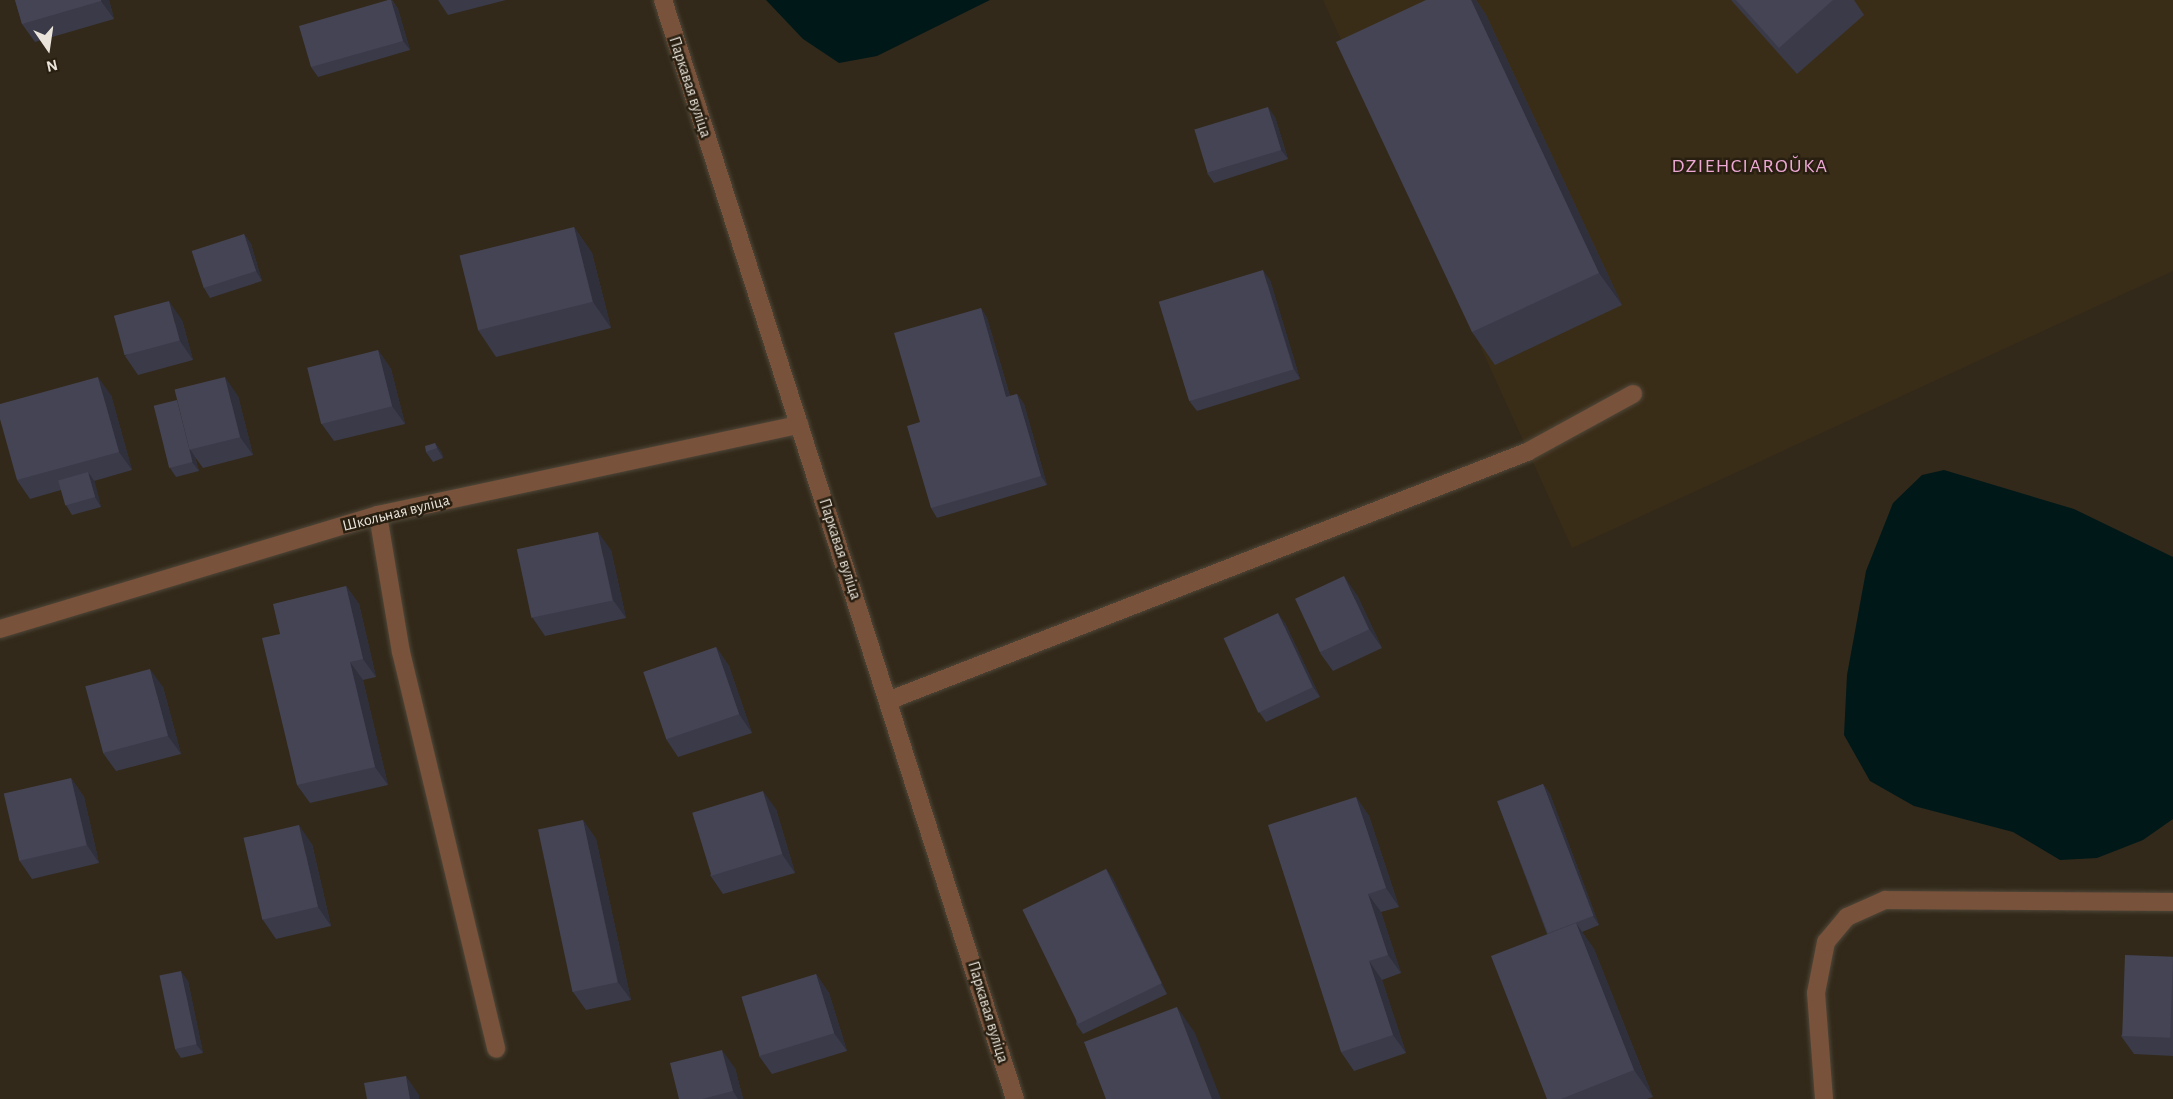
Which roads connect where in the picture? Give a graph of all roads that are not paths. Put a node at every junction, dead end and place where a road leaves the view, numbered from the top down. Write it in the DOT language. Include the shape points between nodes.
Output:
graph roads {
  1 [pos="663,0"];
  2 [pos="1633,394"];
  3 [pos="799,425"];
  4 [pos="378,515"];
  5 [pos="0,629"];
  6 [pos="890,700"];
  7 [pos="2173,902"];
  8 [pos="496,1049"];
  9 [pos="1015,1099"];
  10 [pos="1824,1099"];
  1 -- 3 [label="street, Паркавая вуліца"];
  2 -- 6 [label="street" via="1527,452"];
  3 -- 4 [label="street, Школьная вуліца"];
  3 -- 6 [label="street, Паркавая вуліца"];
  4 -- 5 [label="street, Школьная вуліца"];
  4 -- 8 [label="street" via="400,652"];
  6 -- 9 [label="street, Паркавая вуліца"];
  7 -- 10 [label="street" via="1885,900 1847,917 1826,942 1816,993"];
}
